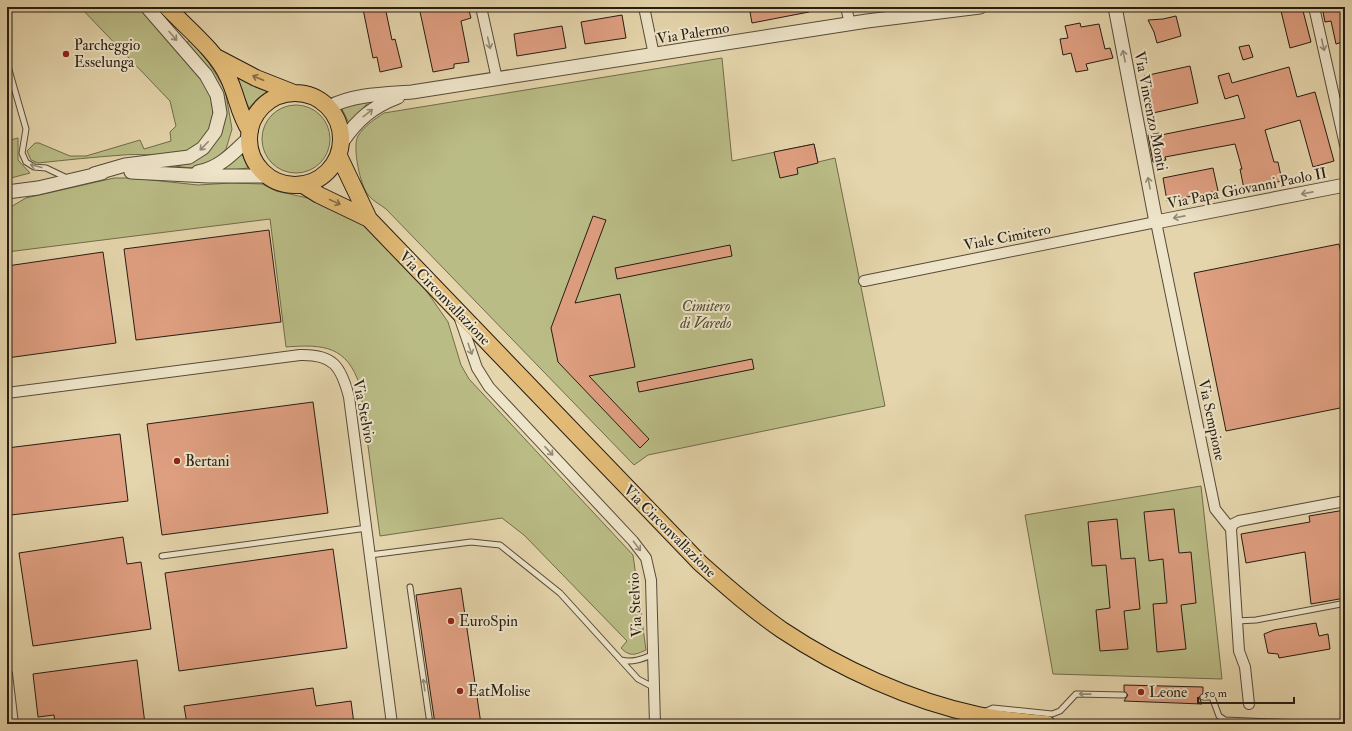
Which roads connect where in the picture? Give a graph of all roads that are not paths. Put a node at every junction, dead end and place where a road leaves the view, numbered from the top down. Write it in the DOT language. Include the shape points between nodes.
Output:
graph roads {
  1 [pos="147,7"];
  2 [pos="167,7"];
  3 [pos="481,7"];
  4 [pos="644,7"];
  5 [pos="846,7"];
  6 [pos="980,7"];
  7 [pos="1115,7"];
  8 [pos="1314,7"];
  9 [pos="850,24"];
  10 [pos="213,55"];
  11 [pos="654,55"];
  12 [pos="7,63"];
  13 [pos="497,79"];
  14 [pos="412,92"];
  15 [pos="294,93"];
  16 [pos="1340,101"];
  17 [pos="329,107"];
  18 [pos="249,135"];
  19 [pos="1345,145"];
  20 [pos="340,149"];
  21 [pos="94,174"];
  22 [pos="185,174"];
  23 [pos="267,176"];
  24 [pos="72,180"];
  25 [pos="303,185"];
  26 [pos="1345,185"];
  27 [pos="38,188"];
  28 [pos="7,192"];
  29 [pos="7,201"];
  30 [pos="369,219"];
  31 [pos="1156,222"];
  32 [pos="864,281"];
  33 [pos="458,312"];
  34 [pos="7,393"];
  35 [pos="1345,501"];
  36 [pos="367,528"];
  37 [pos="1231,529"];
  38 [pos="370,555"];
  39 [pos="162,556"];
  40 [pos="410,587"];
  41 [pos="1341,604"];
  42 [pos="1237,621"];
  43 [pos="652,655"];
  44 [pos="621,660"];
  45 [pos="7,674"];
  46 [pos="654,687"];
  47 [pos="1124,695"];
  48 [pos="1203,697"];
  49 [pos="1249,704"];
  50 [pos="978,715"];
  51 [pos="13,724"];
  52 [pos="392,724"];
  53 [pos="430,724"];
  54 [pos="655,724"];
  55 [pos="1047,724"];
  56 [pos="1323,724"];
  1 -- 21 [label="street, one-way" via="206,75 217,96 220,113 215,132 204,148 189,157 125,165"];
  2 -- 10 [label="main road"];
  3 -- 13 [label="street, one-way"];
  4 -- 11 [label="street"];
  5 -- 9 [label="street"];
  6 -- 9 [label="street, Via Palermo"];
  31 -- 7 [label="street, Via Vincenzo Monti, one-way"];
  8 -- 16 [label="street, one-way"];
  9 -- 11 [label="street, Via Palermo"];
  15 -- 10 [label="main road, one-way" via="256,78"];
  10 -- 18 [label="main road" via="228,75"];
  11 -- 13 [label="street, Via Palermo"];
  24 -- 12 [label="lane, one-way" via="26,162 22,153 26,129"];
  13 -- 14 [label="street, Via Palermo"];
  14 -- 17 [label="street, Via Palermo" via="354,98"];
  20 -- 14 [label="street, Via Palermo, one-way" via="363,117 379,105"];
  15 -- 17 [label="main road" via="312,96"];
  15 -- 18 [label="main road" via="278,96 265,104 255,116"];
  16 -- 19 [label="street"];
  17 -- 20 [label="main road" via="341,129"];
  18 -- 22 [label="street" via="228,159 216,166"];
  18 -- 23 [label="main road" via="254,159"];
  20 -- 25 [label="main road" via="330,170 318,180"];
  20 -- 30 [label="main road, Via Circonvallazione"];
  21 -- 22 [label="street" via="123,171"];
  21 -- 24 [label="street"];
  22 -- 23 [label="street"];
  23 -- 25 [label="main road" via="278,182"];
  24 -- 27 [label="street"];
  25 -- 30 [label="main road, Via Circonvallazione, one-way"];
  26 -- 31 [label="street, Via Papa Giovanni Paolo II, one-way"];
  27 -- 28 [label="street"];
  27 -- 29 [label="street"];
  30 -- 33 [label="main road, Via Circonvallazione"];
  31 -- 32 [label="street, Viale Cimitero"];
  31 -- 37 [label="street, Via Sempione" via="1216,509"];
  33 -- 43 [label="street, Via Stelvio, one-way" via="477,368 489,387 646,558 651,580"];
  33 -- 50 [label="main road, Via Circonvallazione" via="700,563 740,598 782,630 866,676 905,692"];
  34 -- 36 [label="street, Via Stelvio" via="300,355 317,355 329,360 345,380"];
  35 -- 37 [label="street" via="1238,521"];
  36 -- 38 [label="street, Via Stelvio"];
  36 -- 39 [label="lane"];
  37 -- 42 [label="street"];
  38 -- 44 [label="lane" via="471,542 500,545 560,593"];
  38 -- 52 [label="street, Via Stelvio"];
  53 -- 40 [label="lane, one-way"];
  41 -- 42 [label="lane" via="1256,620"];
  42 -- 49 [label="street" via="1239,651 1245,664"];
  43 -- 44 [label="lane" via="637,661"];
  43 -- 46 [label="street, Via Stelvio"];
  44 -- 46 [label="lane" via="638,679"];
  45 -- 51 [label="street"];
  46 -- 54 [label="street, Via Stelvio"];
  47 -- 50 [label="lane, one-way" via="1076,694 1060,711 1052,714 993,708"];
  48 -- 56 [label="lane" via="1212,697 1219,716 1224,720"];
  50 -- 55 [label="main road, Via Circonvallazione"];
}
